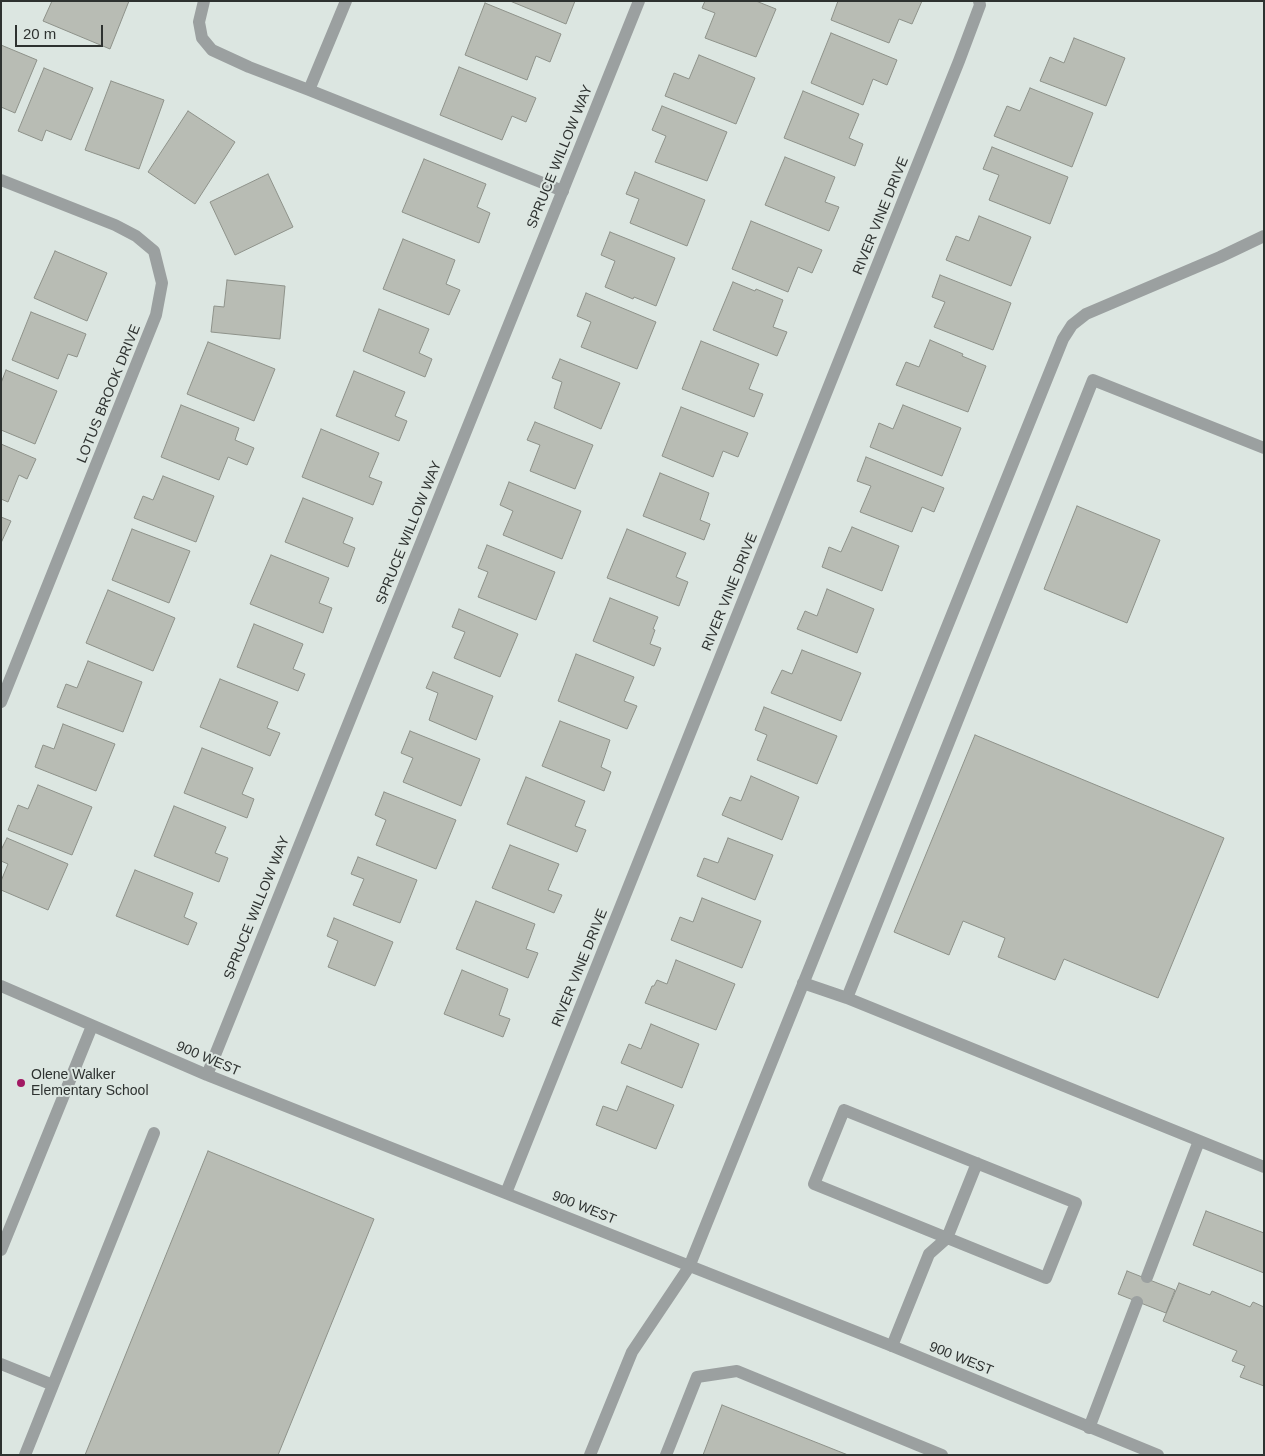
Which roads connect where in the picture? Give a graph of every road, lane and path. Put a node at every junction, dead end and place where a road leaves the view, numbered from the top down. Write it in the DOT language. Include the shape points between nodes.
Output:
graph roads {
  1 [pos="204,1"];
  2 [pos="346,1"];
  3 [pos="639,1"];
  4 [pos="979,1"];
  5 [pos="309,90"];
  6 [pos="1,180"];
  7 [pos="563,191"];
  8 [pos="1264,236"];
  9 [pos="1264,448"];
  10 [pos="1,702"];
  11 [pos="803,983"];
  12 [pos="1,986"];
  13 [pos="847,998"];
  14 [pos="92,1026"];
  15 [pos="206,1075"];
  16 [pos="154,1133"];
  17 [pos="1199,1141"];
  18 [pos="977,1164"];
  19 [pos="1264,1167"];
  20 [pos="506,1193"];
  21 [pos="947,1238"];
  22 [pos="1,1250"];
  23 [pos="689,1267"];
  24 [pos="1147,1277"];
  25 [pos="1137,1302"];
  26 [pos="892,1346"];
  27 [pos="1,1364"];
  28 [pos="53,1385"];
  29 [pos="1089,1428"];
  30 [pos="25,1455"];
  31 [pos="590,1455"];
  32 [pos="666,1455"];
  33 [pos="942,1455"];
  34 [pos="1158,1455"];
  1 -- 5 [label="street" via="199,22 202,38 212,50"];
  2 -- 5 [label="street"];
  3 -- 7 [label="street, SPRUCE WILLOW WAY"];
  4 -- 20 [label="street, RIVER VINE DRIVE" via="959,61"];
  5 -- 7 [label="street"];
  6 -- 10 [label="street, LOTUS BROOK DRIVE" via="136,236 154,251 162,283 156,315"];
  7 -- 15 [label="street, SPRUCE WILLOW WAY"];
  8 -- 11 [label="street" via="1086,314 1072,325 1063,339"];
  9 -- 13 [label="street" via="1093,380"];
  11 -- 13 [label="street"];
  11 -- 23 [label="street"];
  12 -- 14 [label="street, 900 WEST"];
  13 -- 17 [label="street"];
  14 -- 15 [label="street, 900 WEST"];
  14 -- 22 [label="street"];
  15 -- 20 [label="street, 900 WEST"];
  16 -- 28 [label="street"];
  17 -- 19 [label="street"];
  17 -- 24 [label="street"];
  18 -- 21 [label="street"];
  18 -- 21 [label="street" via="1076,1203 1046,1278"];
  18 -- 21 [label="street" via="844,1110 814,1184"];
  20 -- 23 [label="street, 900 WEST"];
  21 -- 26 [label="street" via="929,1254"];
  23 -- 26 [label="street, 900 WEST"];
  23 -- 31 [label="street" via="632,1352"];
  25 -- 29 [label="street"];
  26 -- 29 [label="street, 900 WEST"];
  27 -- 28 [label="street"];
  28 -- 30 [label="street"];
  29 -- 34 [label="street, 900 WEST"];
  32 -- 33 [label="street" via="697,1377 737,1371"];
}
